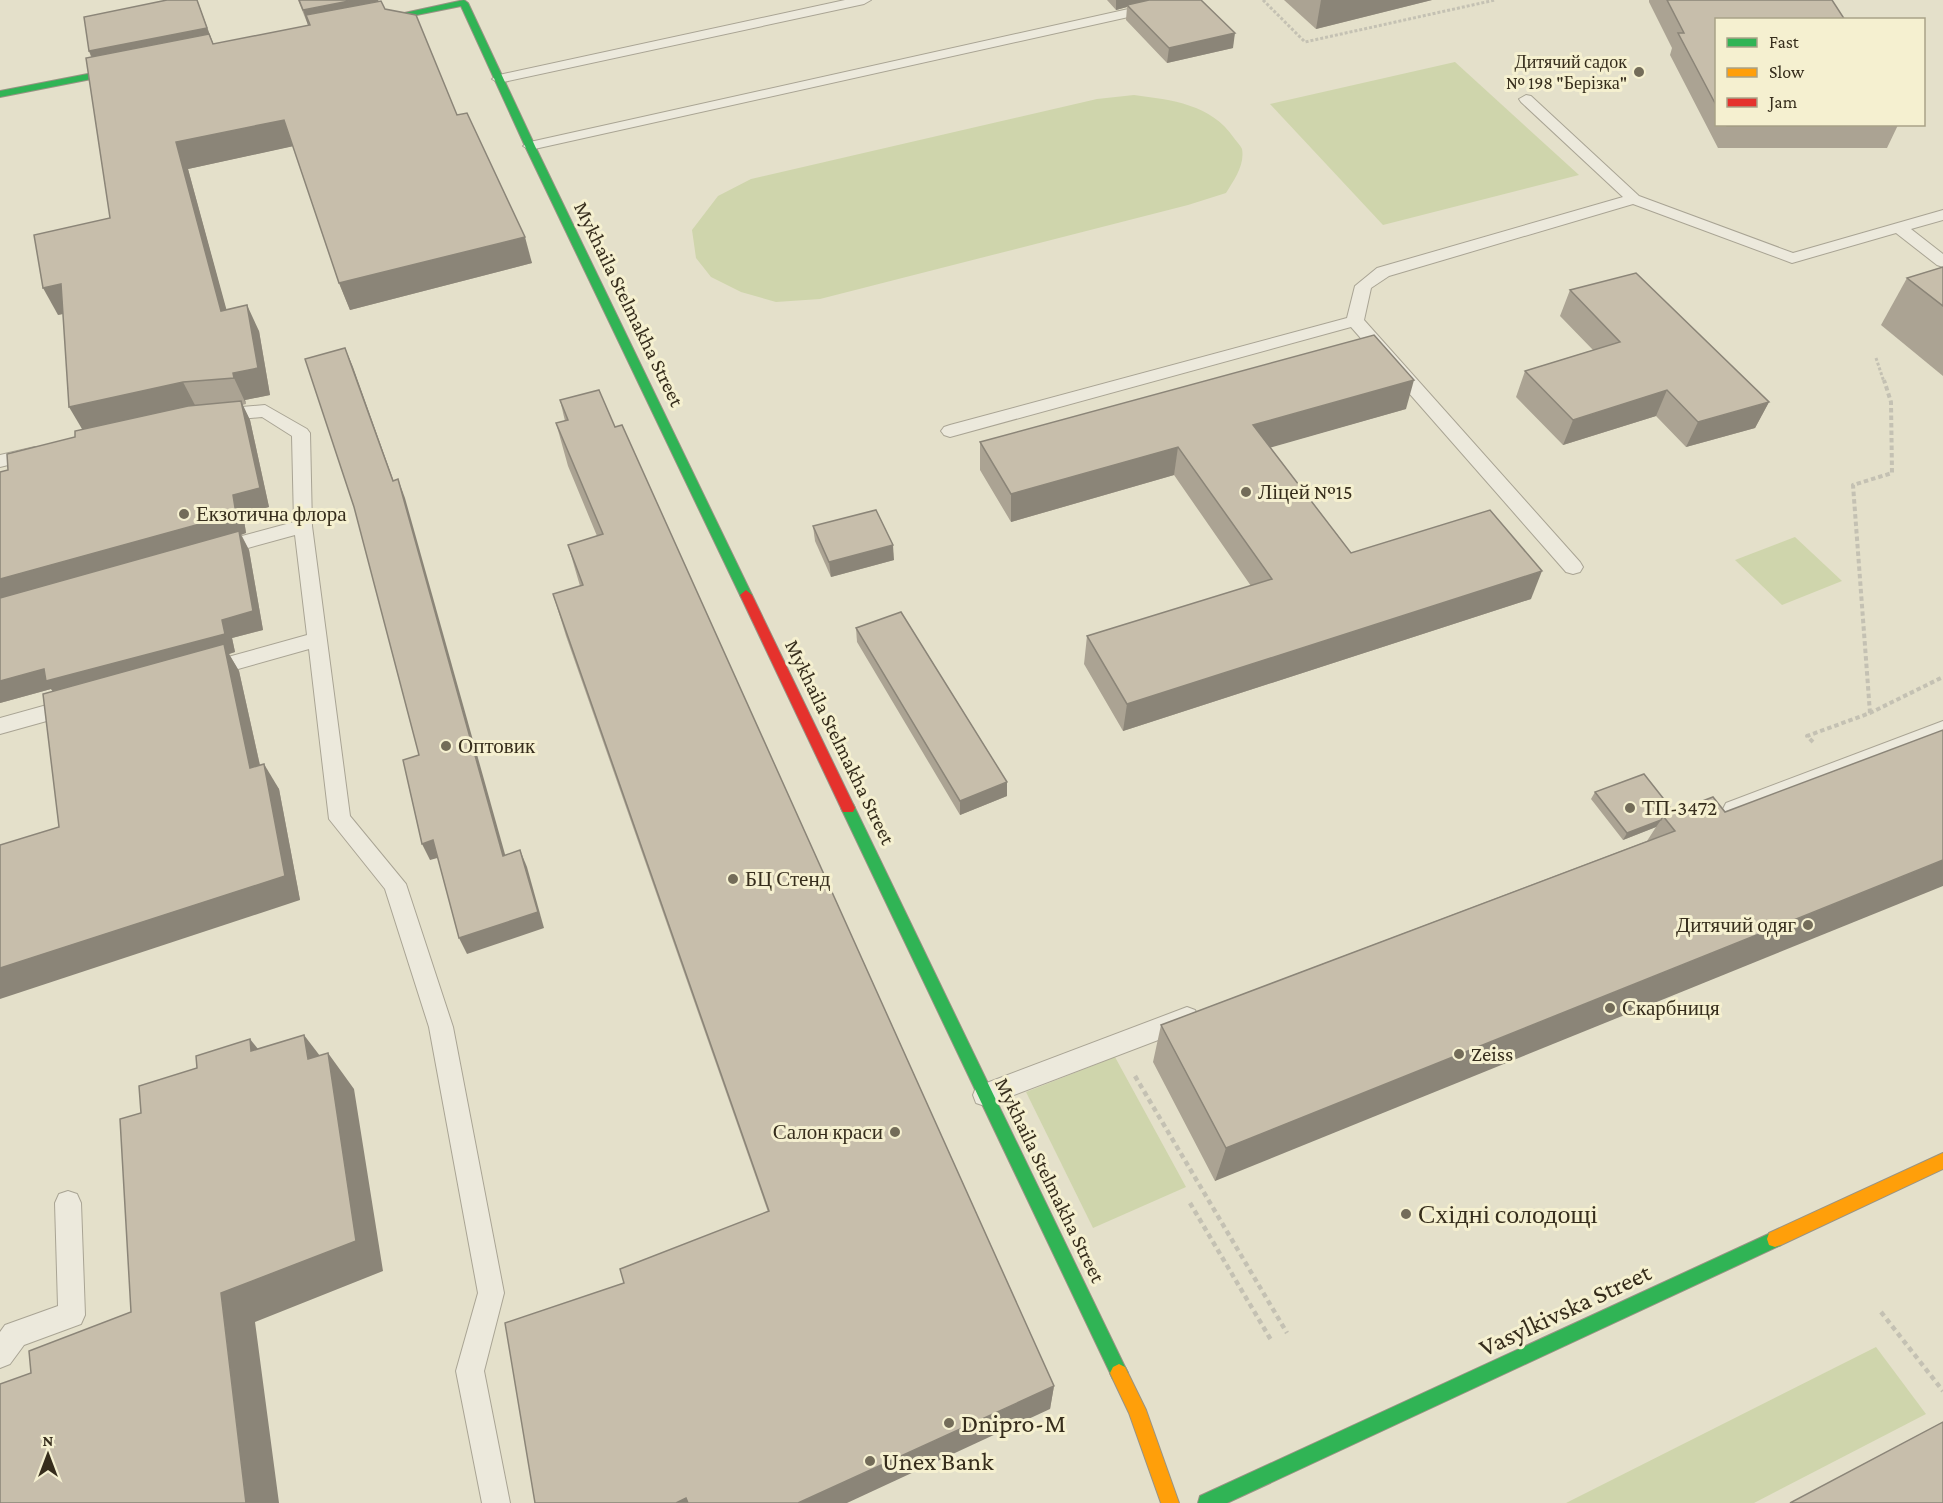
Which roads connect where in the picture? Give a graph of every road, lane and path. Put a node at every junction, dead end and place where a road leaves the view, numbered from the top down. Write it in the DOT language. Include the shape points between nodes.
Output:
graph roads {
  1 [pos="864,0"];
  2 [pos="1187,0"];
  3 [pos="1263,0"];
  4 [pos="1495,0"];
  5 [pos="348,26"];
  6 [pos="151,64"];
  7 [pos="500,79"];
  8 [pos="0,94"];
  9 [pos="1526,99"];
  10 [pos="530,146"];
  11 [pos="1634,200"];
  12 [pos="1943,215"];
  13 [pos="1898,227"];
  14 [pos="1943,262"];
  15 [pos="1355,321"];
  16 [pos="1876,358"];
  17 [pos="197,417"];
  18 [pos="950,431"];
  19 [pos="58,448"];
  20 [pos="0,461"];
  21 [pos="303,526"];
  22 [pos="202,554"];
  23 [pos="1573,567"];
  24 [pos="318,639"];
  25 [pos="182,676"];
  26 [pos="1943,677"];
  27 [pos="91,701"];
  28 [pos="1870,713"];
  29 [pos="0,726"];
  30 [pos="1943,729"];
  31 [pos="1807,735"];
  32 [pos="1716,816"];
  33 [pos="1206,1011"];
  34 [pos="1136,1077"];
  35 [pos="985,1095"];
  36 [pos="1943,1161"];
  37 [pos="68,1203"];
  38 [pos="1190,1203"];
  39 [pos="1881,1312"];
  40 [pos="1287,1333"];
  41 [pos="1271,1340"];
  42 [pos="0,1354"];
  43 [pos="1943,1391"];
  44 [pos="496,1503"];
  45 [pos="1170,1503"];
  46 [pos="1207,1503"];
  1 -- 7 [label="lane"];
  2 -- 10 [label="lane"];
  3 -- 4 [label="path" via="1305,42"];
  5 -- 7 [label="street, Mykhaila Stelmakha Street" via="464,3"];
  6 -- 8 [label="street"];
  7 -- 10 [label="street, Mykhaila Stelmakha Street"];
  9 -- 11 [label="lane"];
  10 -- 35 [label="street, Mykhaila Stelmakha Street"];
  11 -- 13 [label="lane" via="1792,258"];
  11 -- 15 [label="lane" via="1383,272 1363,286"];
  12 -- 13 [label="lane"];
  13 -- 14 [label="lane"];
  15 -- 18 [label="lane"];
  15 -- 23 [label="lane"];
  16 -- 28 [label="path" via="1891,402 1892,473 1853,485"];
  17 -- 21 [label="lane" via="266,411 301,433"];
  19 -- 20 [label="lane"];
  21 -- 22 [label="lane"];
  21 -- 24 [label="lane"];
  24 -- 25 [label="lane"];
  24 -- 44 [label="lane" via="340,819 395,884 441,1027 490,1293 470,1371"];
  26 -- 28 [label="path"];
  27 -- 29 [label="lane"];
  28 -- 31 [label="path"];
  30 -- 32 [label="lane"];
  33 -- 35 [label="lane"];
  34 -- 40 [label="path"];
  35 -- 45 [label="street, Mykhaila Stelmakha Street" via="1137,1410"];
  36 -- 46 [label="street, Vasylkivska Street"];
  37 -- 42 [label="lane" via="72,1315 15,1335"];
  38 -- 41 [label="path"];
  39 -- 43 [label="path"];
}
